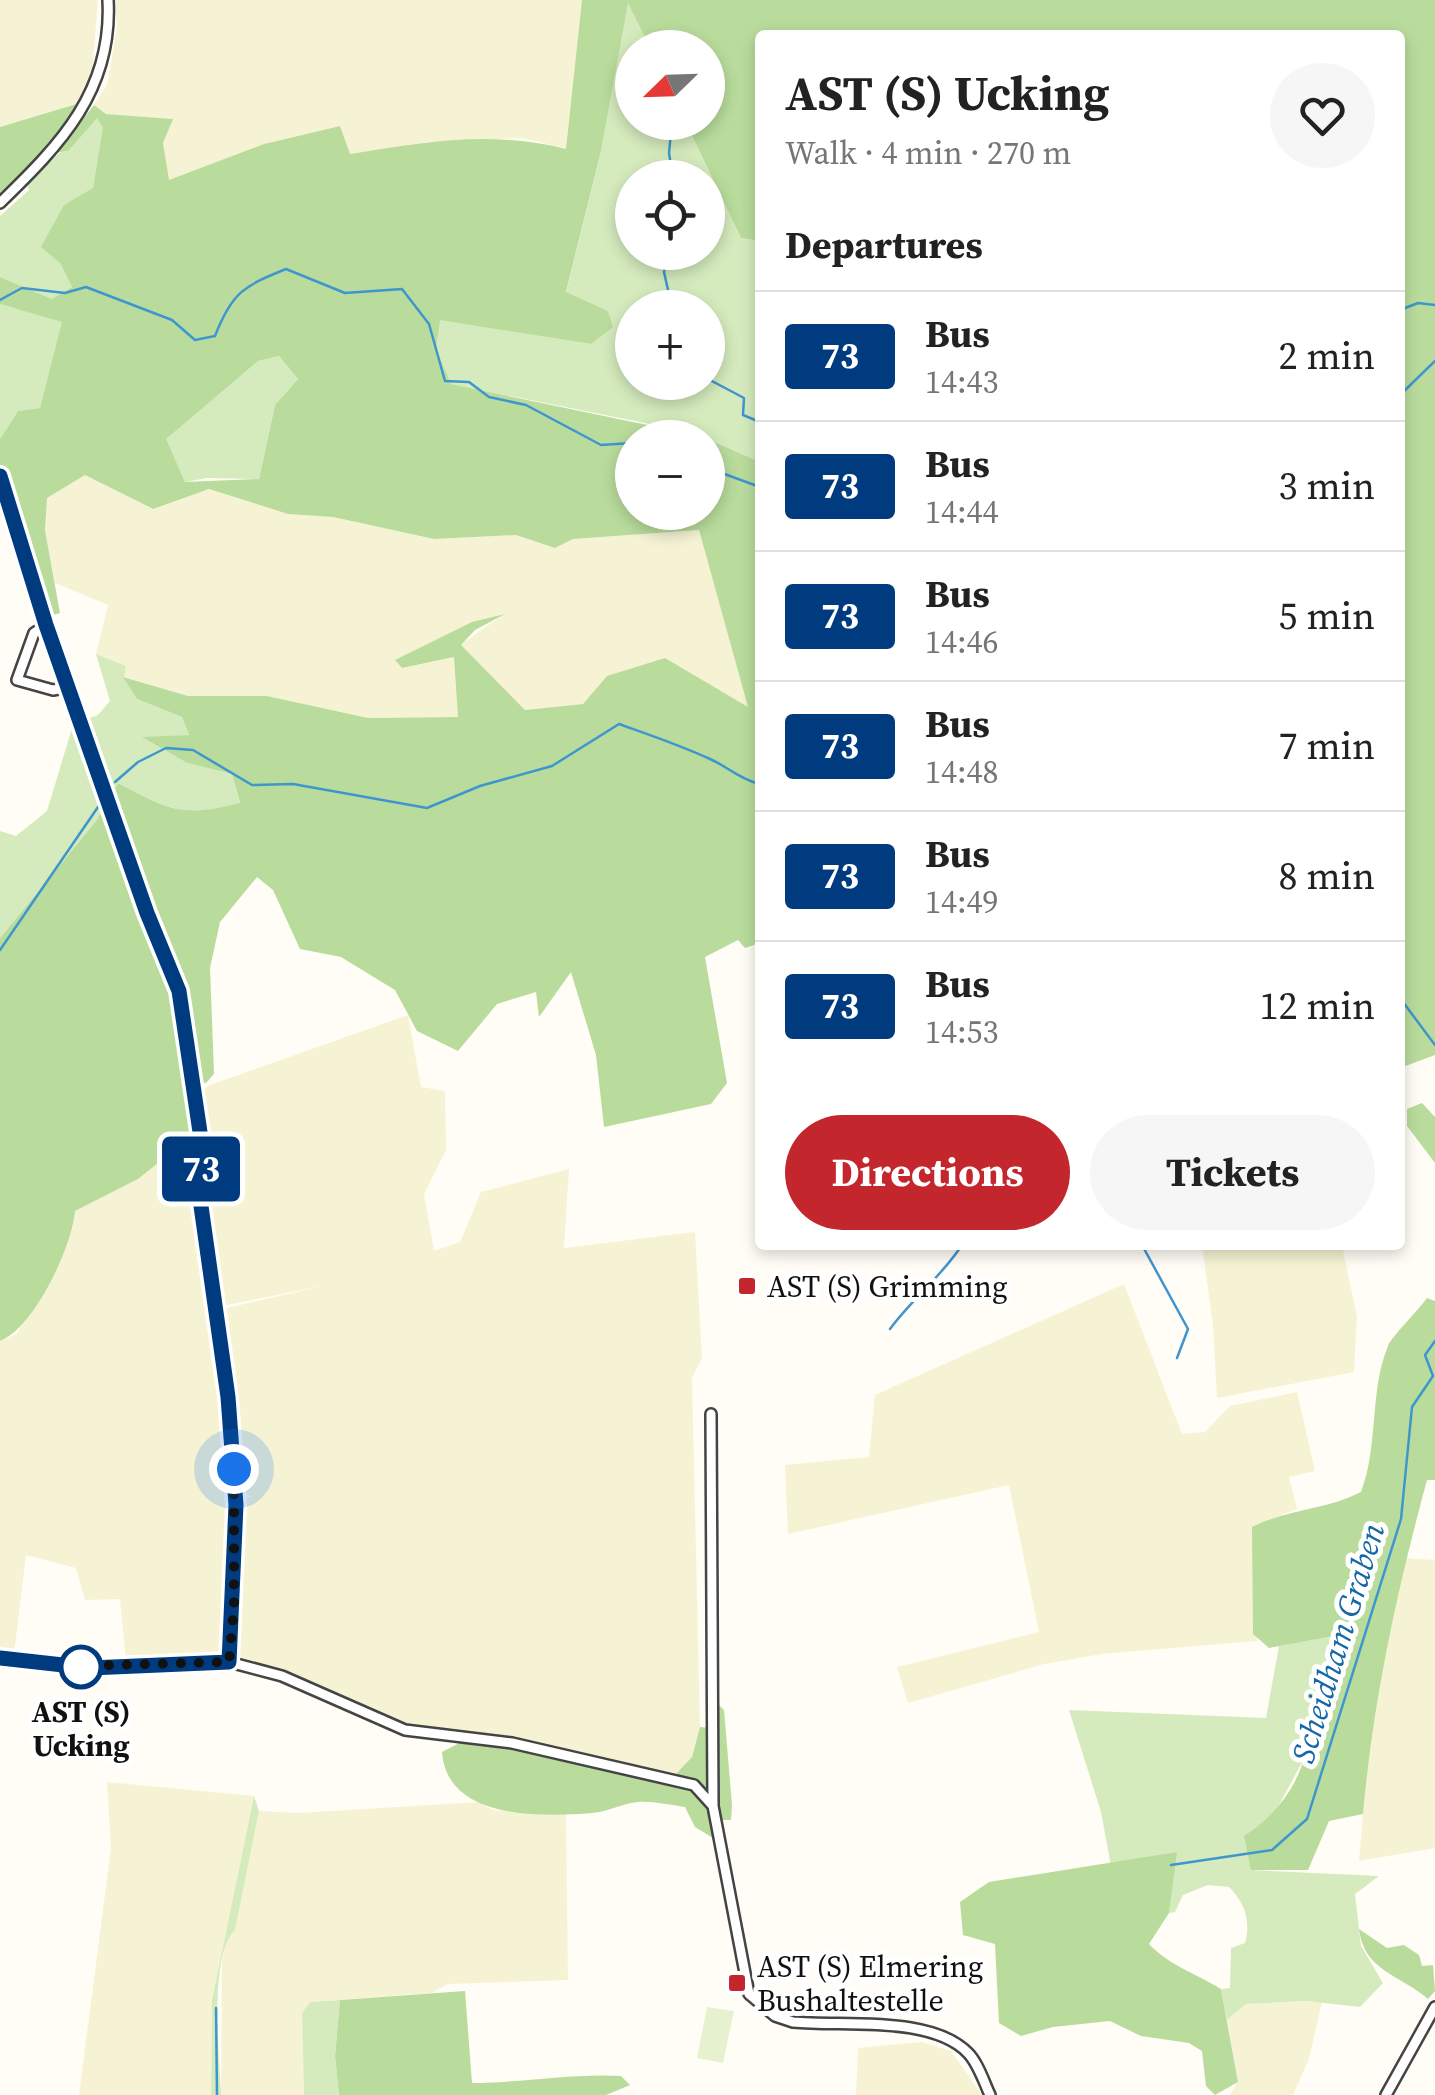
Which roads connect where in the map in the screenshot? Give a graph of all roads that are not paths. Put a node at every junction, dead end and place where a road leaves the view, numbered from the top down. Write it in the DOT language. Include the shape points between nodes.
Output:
graph roads {
  1 [pos="108,0"];
  2 [pos="0,202"];
  3 [pos="0,476"];
  4 [pos="46,625"];
  5 [pos="70,688"];
  6 [pos="711,1414"];
  7 [pos="0,1658"];
  8 [pos="229,1662"];
  9 [pos="713,1806"];
  10 [pos="1435,2007"];
  11 [pos="990,2095"];
  12 [pos="1386,2095"];
  1 -- 2 [label="street" via="110,26 90,102 54,152"];
  3 -- 4 [label="street"];
  4 -- 5 [label="street"];
  4 -- 5 [label="street" via="34,633 17,680"];
  5 -- 8 [label="street" via="179,991 228,1397 236,1505"];
  6 -- 9 [label="street"];
  7 -- 8 [label="street" via="90,1668"];
  8 -- 9 [label="street" via="282,1676 405,1730 512,1743 694,1785"];
  9 -- 11 [label="street" via="749,1994 793,2022 926,2028 950,2037 972,2056"];
  10 -- 12 [label="street"];
}
